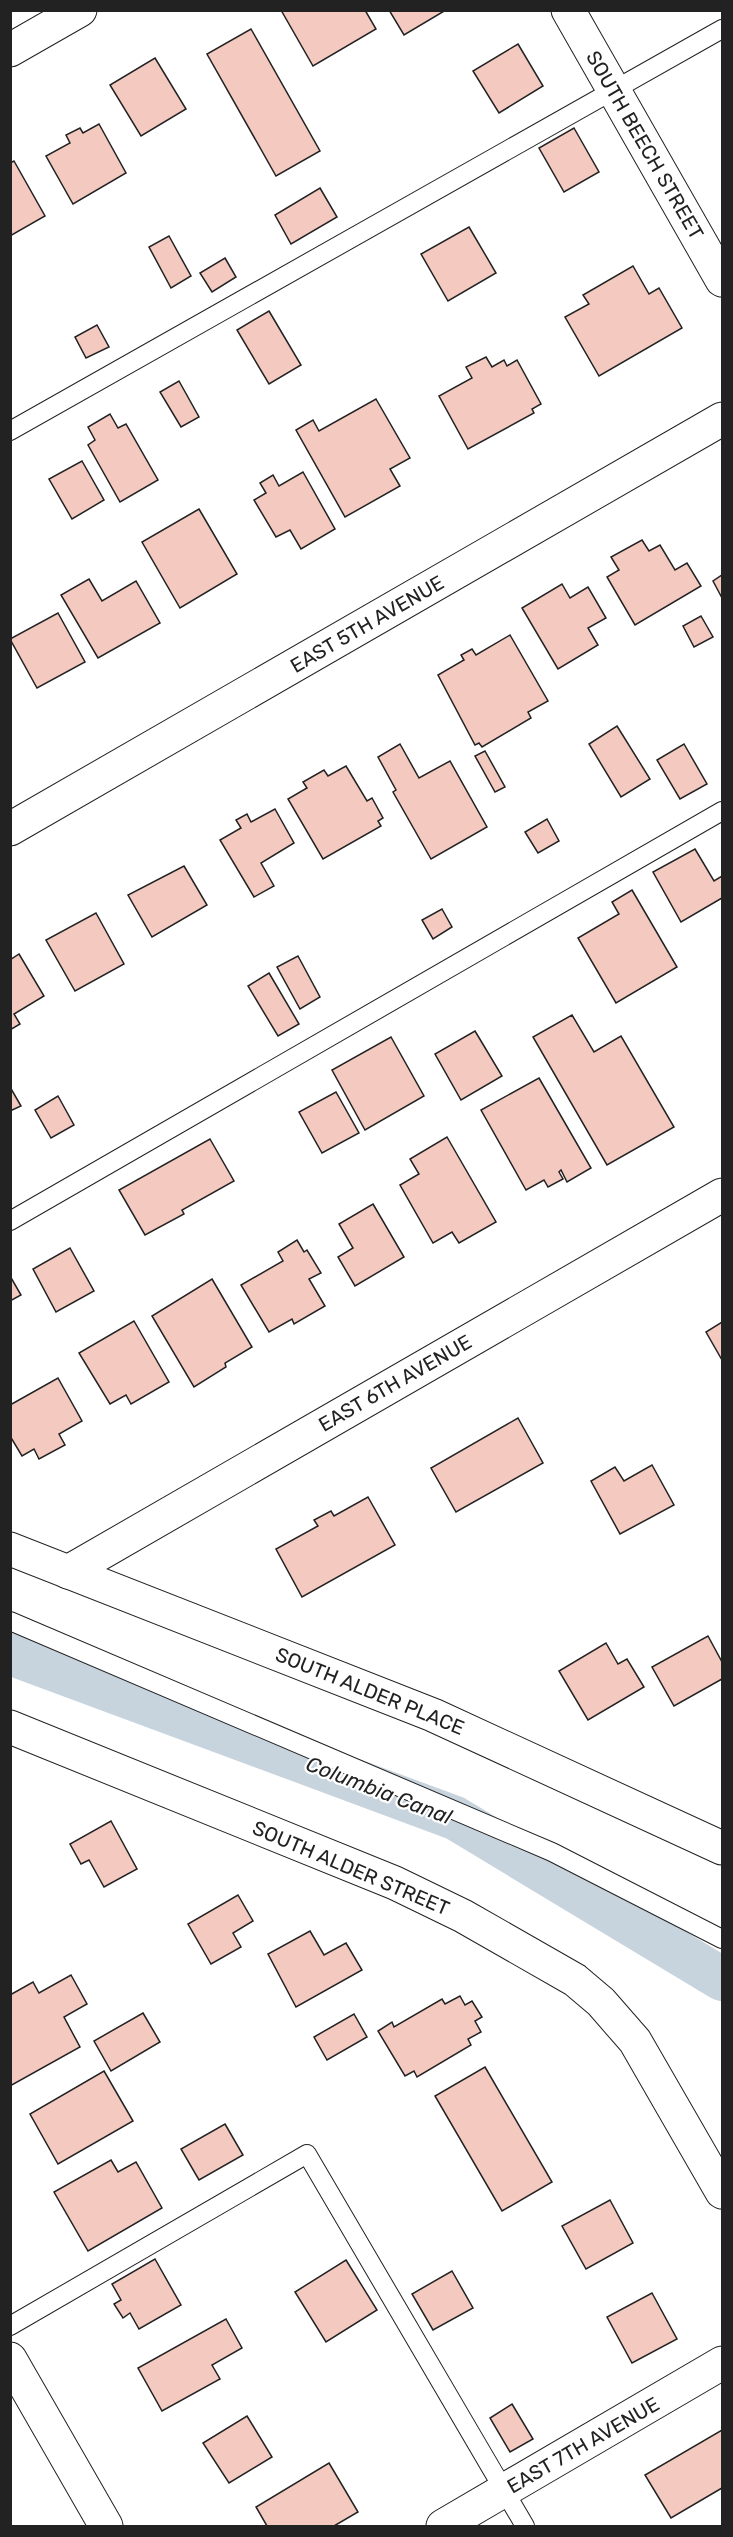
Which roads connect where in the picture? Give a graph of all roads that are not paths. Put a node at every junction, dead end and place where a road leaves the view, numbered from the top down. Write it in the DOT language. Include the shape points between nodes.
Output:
graph roads {
  1 [pos="80,10"];
  2 [pos="568,10"];
  3 [pos="723,29"];
  4 [pos="10,50"];
  5 [pos="614,90"];
  6 [pos="723,280"];
  7 [pos="723,419"];
  8 [pos="10,431"];
  9 [pos="723,811"];
  10 [pos="10,829"];
  11 [pos="723,1195"];
  12 [pos="10,1221"];
  13 [pos="10,1550"];
  14 [pos="68,1572"];
  15 [pos="10,1621"];
  16 [pos="10,1727"];
  17 [pos="723,1848"];
  18 [pos="723,1939"];
  19 [pos="723,2192"];
  20 [pos="10,2326"];
  21 [pos="10,2359"];
  22 [pos="723,2363"];
  23 [pos="504,2491"];
  24 [pos="106,2526"];
  25 [pos="443,2526"];
  26 [pos="525,2526"];
  1 -- 4 [label="street"];
  2 -- 5 [label="street, SOUTH BEECH STREET"];
  3 -- 5 [label="lane"];
  5 -- 6 [label="street, SOUTH BEECH STREET"];
  5 -- 8 [label="lane"];
  7 -- 10 [label="street, EAST 5TH AVENUE"];
  9 -- 12 [label="lane"];
  11 -- 14 [label="street, EAST 6TH AVENUE"];
  13 -- 14 [label="street, SOUTH ALDER PLACE"];
  14 -- 17 [label="street, SOUTH ALDER PLACE" via="433,1715"];
  15 -- 18 [label="lane" via="552,1852"];
  16 -- 19 [label="street, SOUTH ALDER STREET" via="395,1883 575,1980 601,2002 635,2041"];
  20 -- 23 [label="lane" via="307,2154"];
  21 -- 24 [label="street"];
  22 -- 23 [label="street, EAST 7TH AVENUE"];
  23 -- 25 [label="street, EAST 7TH AVENUE"];
  23 -- 26 [label="lane"];
}
